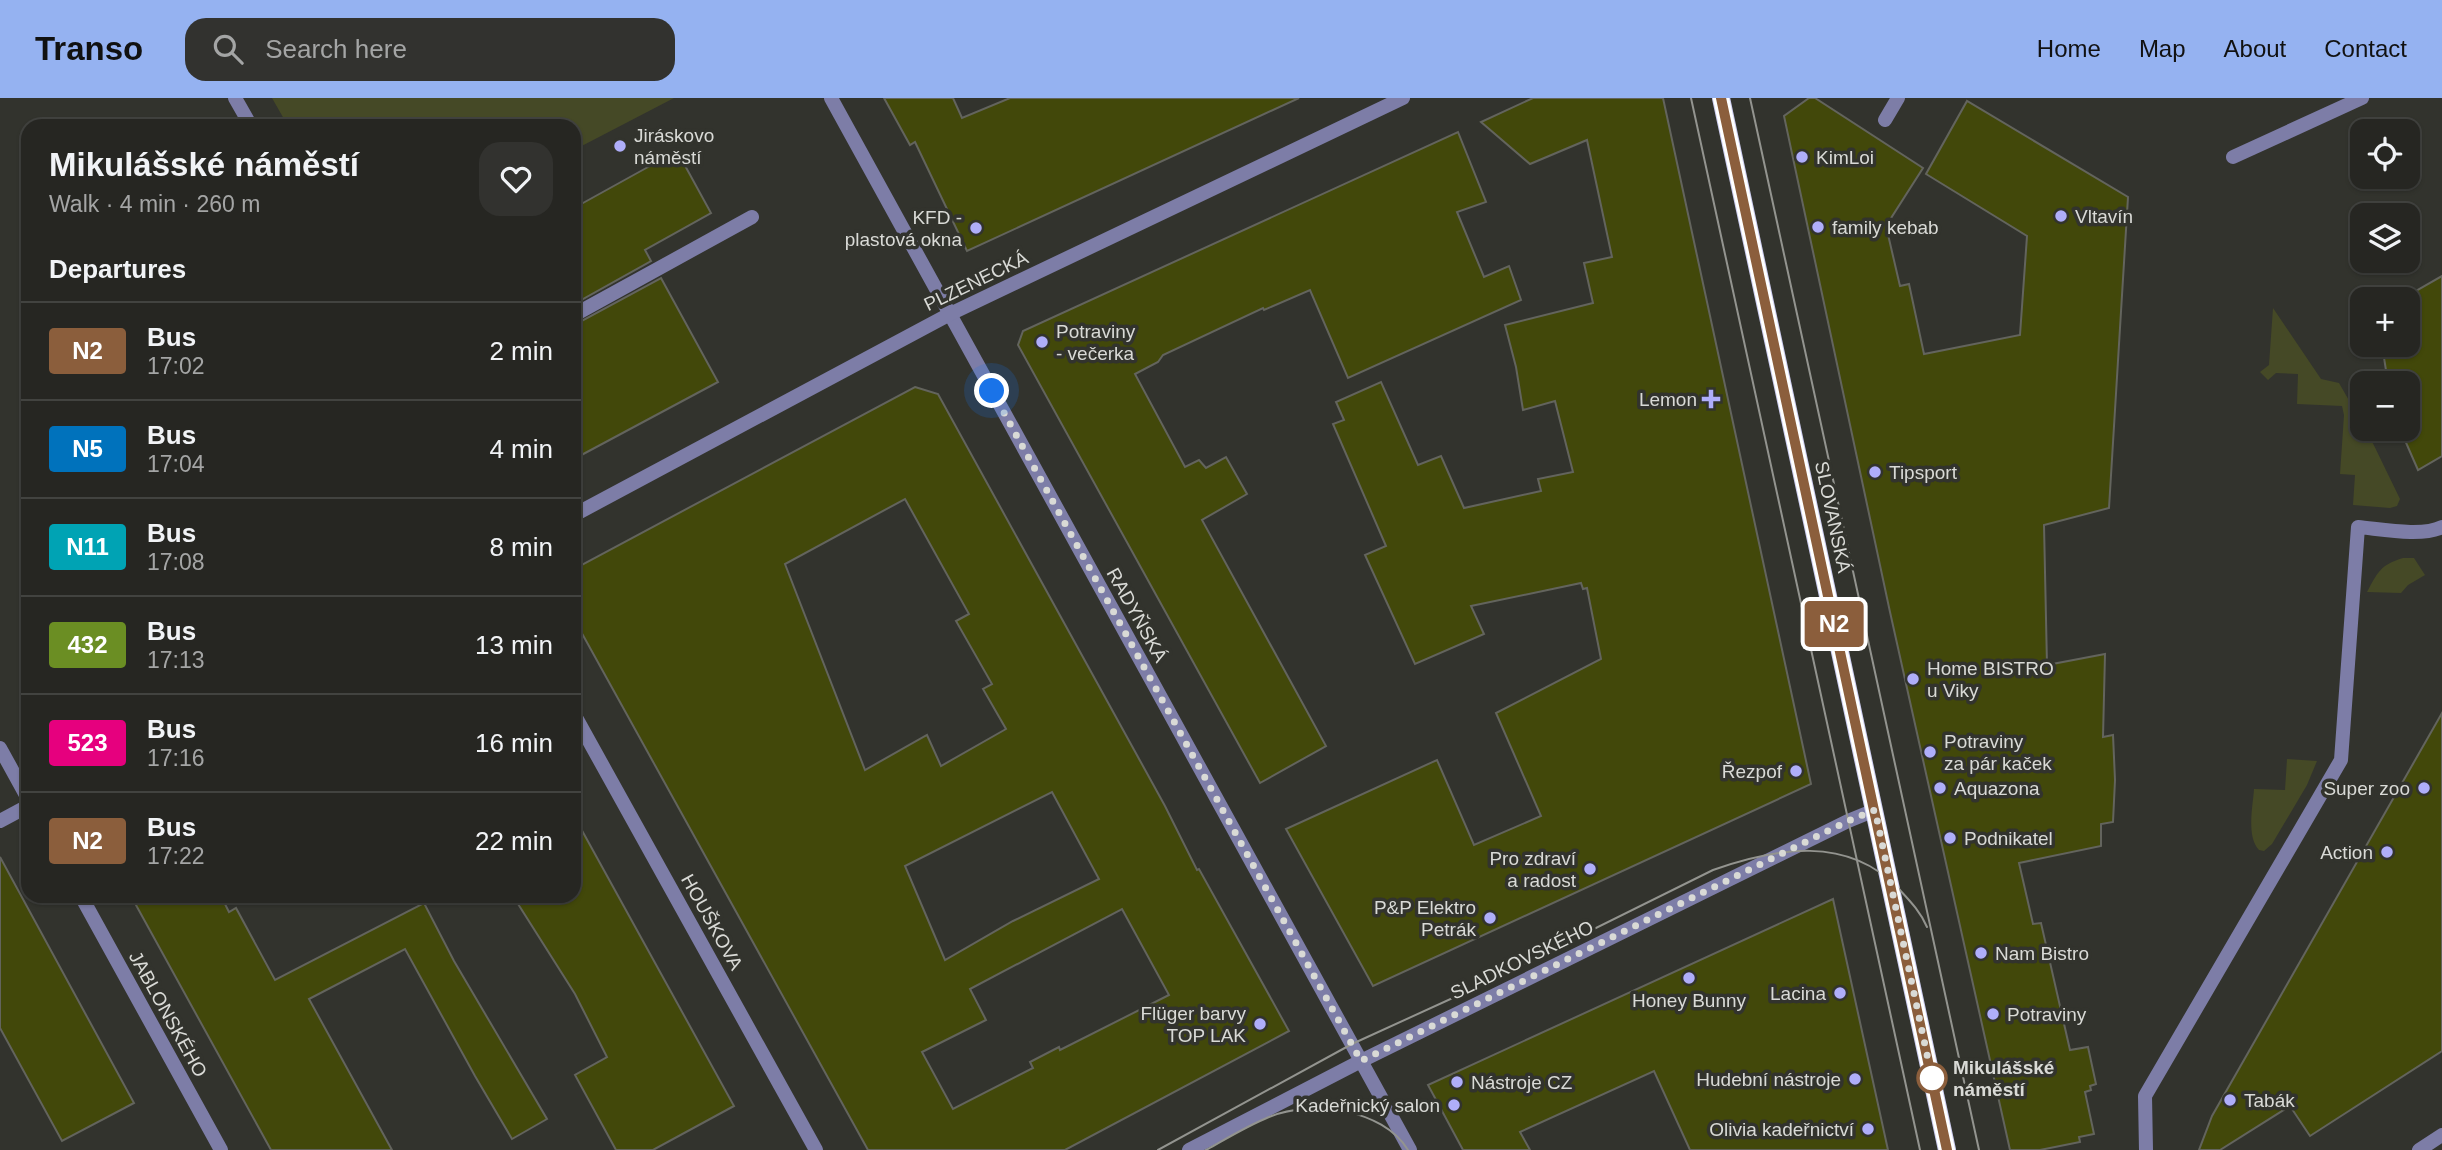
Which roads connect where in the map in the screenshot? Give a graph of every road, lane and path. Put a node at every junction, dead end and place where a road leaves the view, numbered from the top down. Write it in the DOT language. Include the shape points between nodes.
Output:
graph roads {
  1 [pos="236,98"];
  2 [pos="831,98"];
  3 [pos="1403,98"];
  4 [pos="1721,98"];
  5 [pos="1898,98"];
  6 [pos="2362,98"];
  7 [pos="247,119"];
  8 [pos="1885,120"];
  9 [pos="2233,157"];
  10 [pos="752,217"];
  11 [pos="581,312"];
  12 [pos="950,314"];
  13 [pos="581,511"];
  14 [pos="2442,527"];
  15 [pos="581,727"];
  16 [pos="0,748"];
  17 [pos="21,786"];
  18 [pos="21,810"];
  19 [pos="1875,810"];
  20 [pos="0,821"];
  21 [pos="85,903"];
  22 [pos="1361,1061"];
  23 [pos="2442,1135"];
  24 [pos="221,1150"];
  25 [pos="816,1150"];
  26 [pos="1189,1150"];
  27 [pos="1410,1150"];
  28 [pos="1947,1150"];
  29 [pos="2146,1150"];
  30 [pos="2419,1150"];
  1 -- 7 [label="street"];
  2 -- 12 [label="street, RADYŇSKÁ"];
  3 -- 12 [label="street, PLZENECKÁ"];
  4 -- 19 [label="main road, SLOVANSKÁ"];
  5 -- 8 [label="street"];
  6 -- 9 [label="street"];
  10 -- 11 [label="street"];
  12 -- 13 [label="street, PLZENECKÁ"];
  12 -- 22 [label="street, RADYŇSKÁ"];
  14 -- 29 [label="street" via="2434,531 2358,527 2341,760 2145,1096"];
  15 -- 25 [label="street, HOUŠKOVA"];
  16 -- 17 [label="street"];
  18 -- 20 [label="street"];
  19 -- 22 [label="street, SLADKOVSKÉHO"];
  19 -- 28 [label="main road, SLOVANSKÁ"];
  21 -- 24 [label="street, JABLONSKÉHO"];
  22 -- 26 [label="street, SLADKOVSKÉHO"];
  22 -- 27 [label="street, RADYŇSKÁ"];
  23 -- 30 [label="street"];
}
